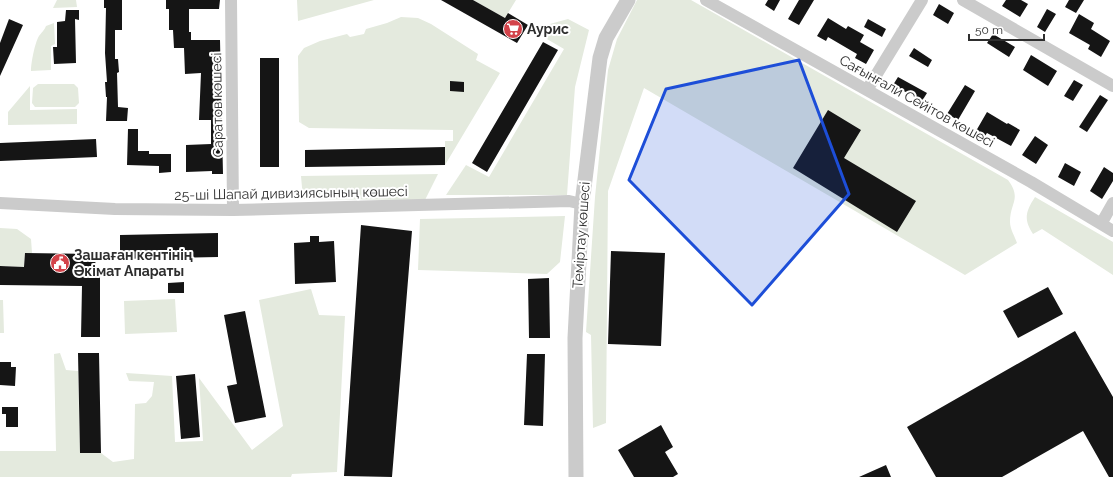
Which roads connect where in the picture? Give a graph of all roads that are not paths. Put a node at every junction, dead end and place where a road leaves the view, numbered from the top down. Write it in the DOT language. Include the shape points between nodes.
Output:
graph roads {
  1 [pos="231,0"];
  2 [pos="628,0"];
  3 [pos="706,0"];
  4 [pos="922,0"];
  5 [pos="963,0"];
  6 [pos="1113,86"];
  7 [pos="867,90"];
  8 [pos="0,203"];
  9 [pos="1113,203"];
  10 [pos="582,204"];
  11 [pos="232,210"];
  12 [pos="1101,224"];
  13 [pos="1113,231"];
  14 [pos="576,477"];
  1 -- 11 [label="street, Саратов көшесі"];
  2 -- 10 [label="street, Теміртау көшесі" via="606,38 600,58"];
  3 -- 7 [label="street, Сағынғали Сейітов көшесі"];
  4 -- 7 [label="street"];
  5 -- 6 [label="street"];
  7 -- 12 [label="street, Сағынғали Сейітов көшесі"];
  8 -- 11 [label="street, 25-ші Шапай дивизиясының көшесі" via="115,209"];
  9 -- 12 [label="street"];
  10 -- 11 [label="street, 25-ші Шапай дивизиясының көшесі" via="569,201"];
  10 -- 14 [label="street, Теміртау көшесі" via="575,338"];
  12 -- 13 [label="street, Сағынғали Сейітов көшесі"];
}
